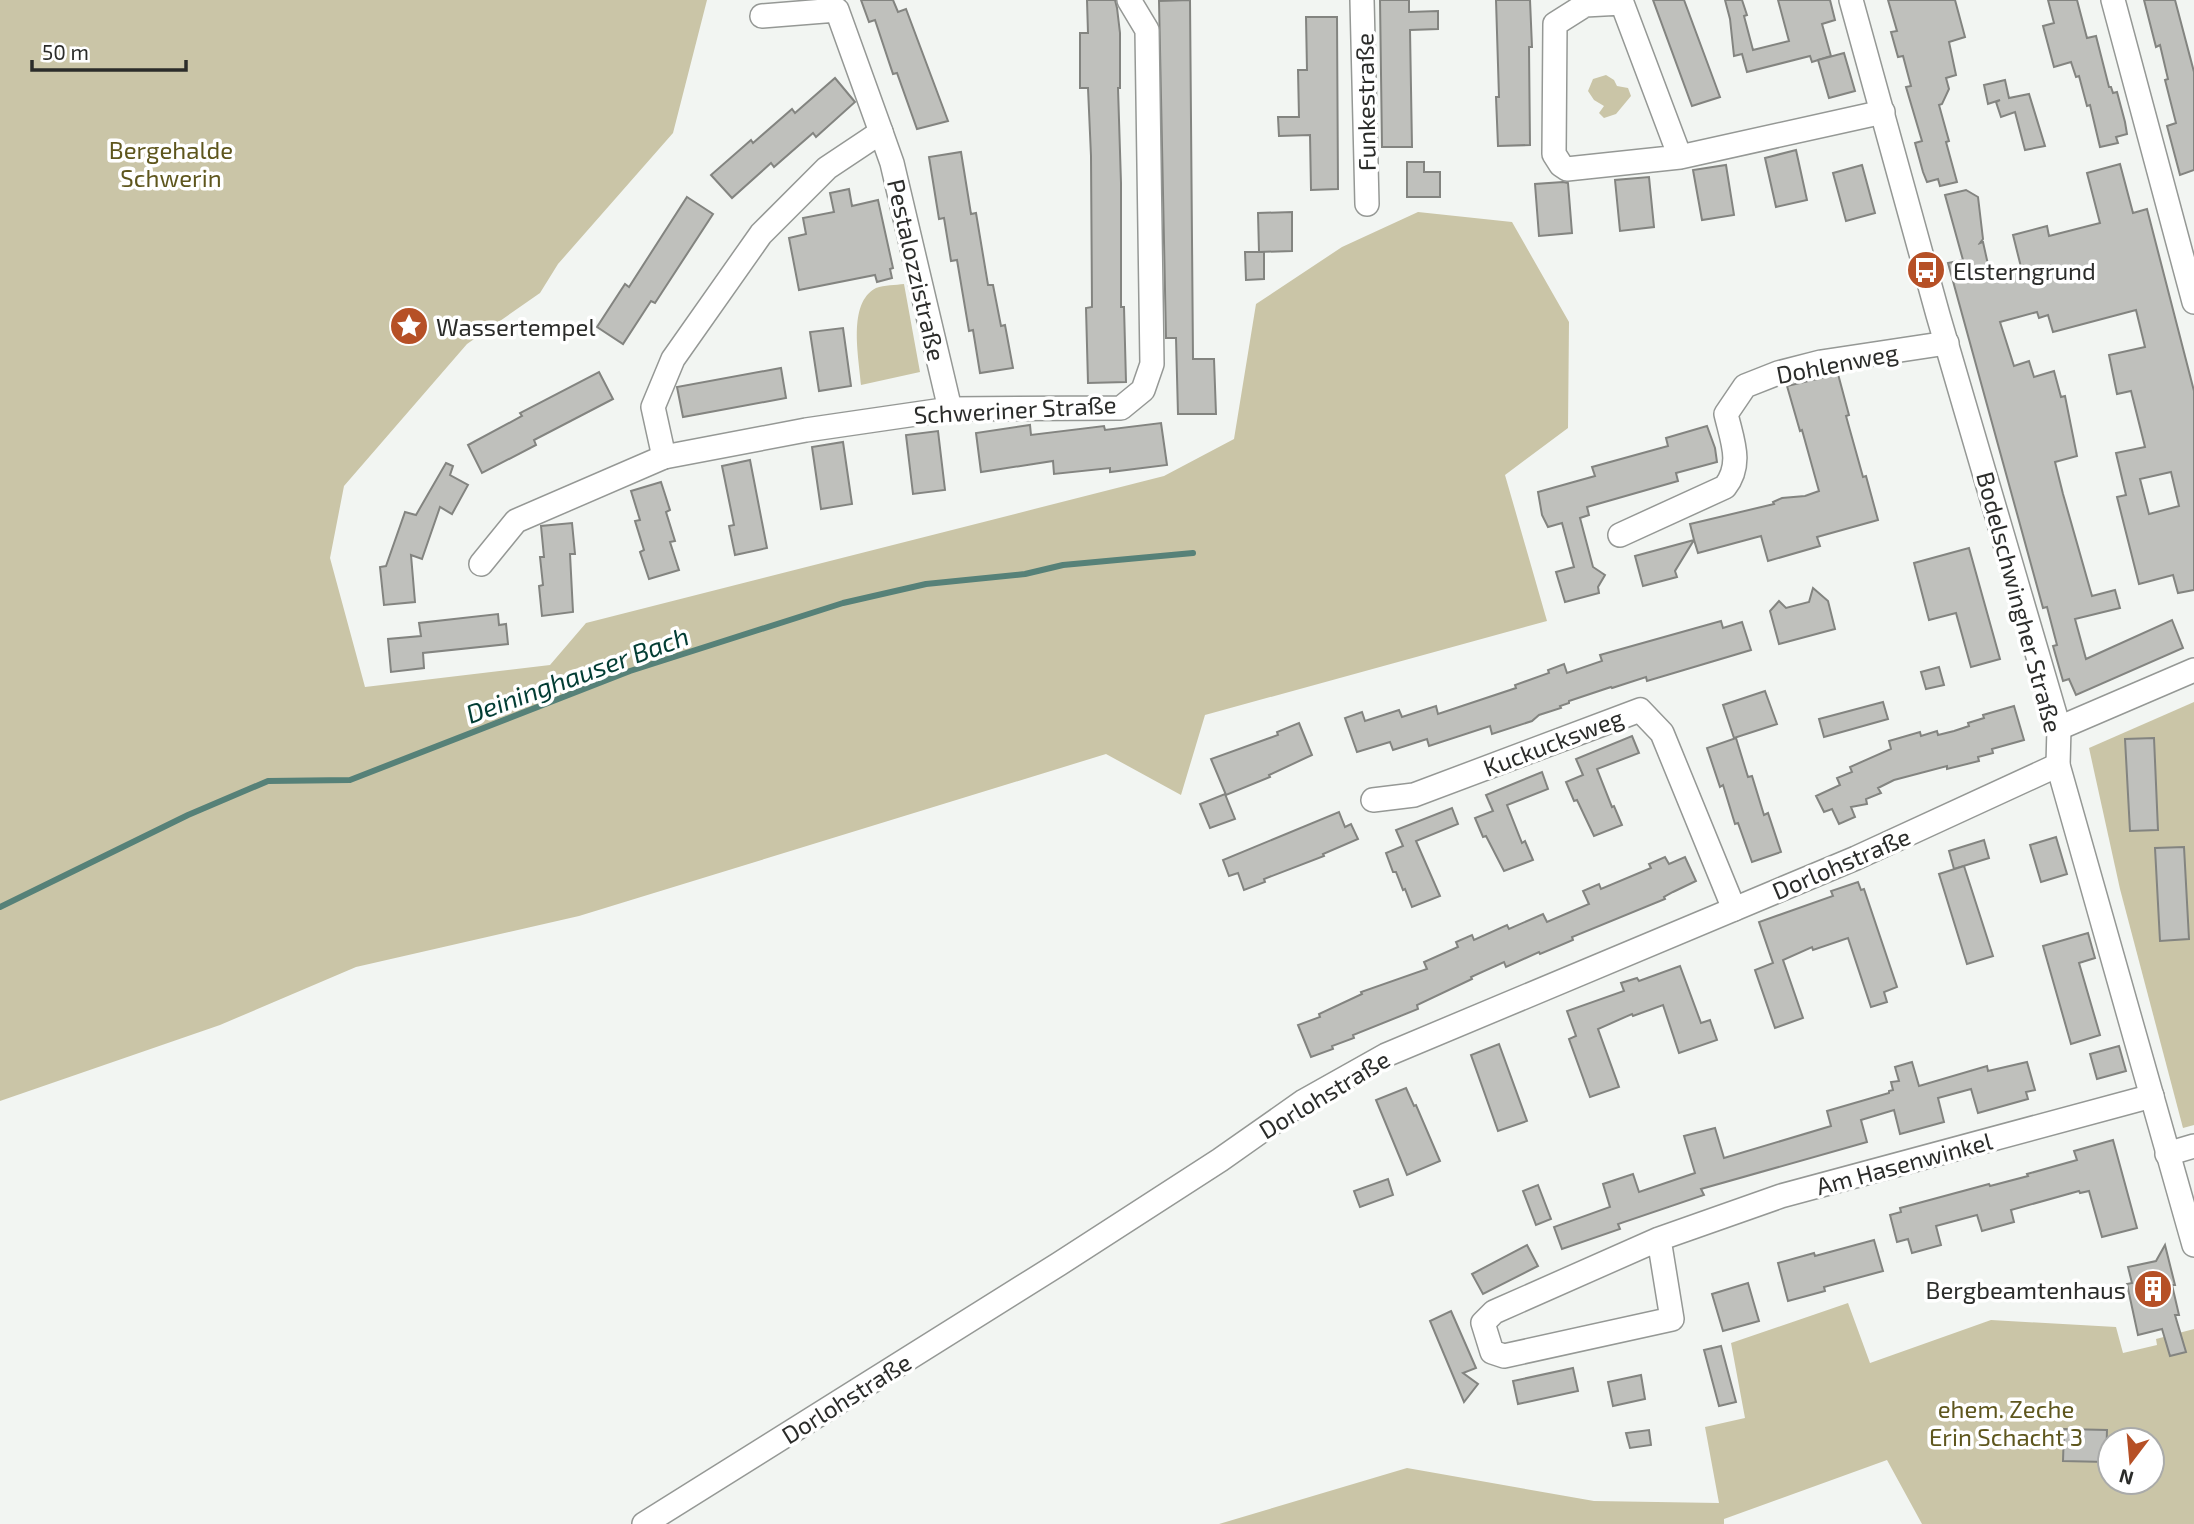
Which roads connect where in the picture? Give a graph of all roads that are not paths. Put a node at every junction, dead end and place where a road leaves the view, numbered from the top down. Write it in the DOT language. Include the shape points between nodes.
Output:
graph roads {
  1 [pos="1129,0"];
  2 [pos="1362,0"];
  3 [pos="1852,0"];
  4 [pos="2113,0"];
  5 [pos="762,16"];
  6 [pos="1883,111"];
  7 [pos="880,132"];
  8 [pos="1680,157"];
  9 [pos="1367,204"];
  10 [pos="2184,222"];
  11 [pos="2194,302"];
  12 [pos="1947,343"];
  13 [pos="950,409"];
  14 [pos="664,457"];
  15 [pos="1620,534"];
  16 [pos="481,564"];
  17 [pos="2194,670"];
  18 [pos="2059,728"];
  19 [pos="2058,765"];
  20 [pos="1373,800"];
  21 [pos="1734,909"];
  22 [pos="2152,1096"];
  23 [pos="2194,1146"];
  24 [pos="2167,1154"];
  25 [pos="1660,1239"];
  26 [pos="2194,1244"];
  27 [pos="644,1524"];
  1 -- 13 [label="street, Schweriner Straße" via="1147,30 1152,364 1143,390 1121,408"];
  2 -- 9 [label="street, Funkestraße"];
  3 -- 6 [label="street, Bodelschwingher Straße"];
  4 -- 10 [label="street"];
  5 -- 7 [label="street, Pestalozzistraße" via="837,10"];
  6 -- 8 [label="street"];
  6 -- 12 [label="street, Bodelschwingher Straße"];
  7 -- 13 [label="street, Pestalozzistraße"];
  7 -- 14 [label="street" via="827,168 761,234 673,359 653,407"];
  8 -- 8 [label="street" via="1567,169 1561,165 1554,154 1555,24 1585,5 1622,3"];
  10 -- 11 [label="street"];
  12 -- 15 [label="street, Dohlenweg" via="1821,362 1745,386 1726,414 1736,459 1734,475 1725,487"];
  12 -- 18 [label="street, Bodelschwingher Straße"];
  13 -- 14 [label="street, Schweriner Straße"];
  14 -- 16 [label="street, Schweriner Straße" via="516,521"];
  17 -- 18 [label="street"];
  18 -- 19 [label="street, Bodelschwingher Straße"];
  19 -- 21 [label="street, Dorlohstraße"];
  19 -- 22 [label="street, Bodelschwingher Straße"];
  20 -- 21 [label="street, Kuckucksweg" via="1414,795 1640,710 1662,733"];
  21 -- 27 [label="street, Dorlohstraße" via="1386,1055 1304,1101 1059,1264"];
  22 -- 24 [label="street, Bodelschwingher Straße"];
  22 -- 25 [label="street, Am Hasenwinkel" via="1781,1196"];
  23 -- 24 [label="street"];
  24 -- 26 [label="street, Bodelschwingher Straße"];
  25 -- 25 [label="street, Am Hasenwinkel" via="1494,1312 1483,1323 1492,1352 1504,1356 1672,1319"];
}
